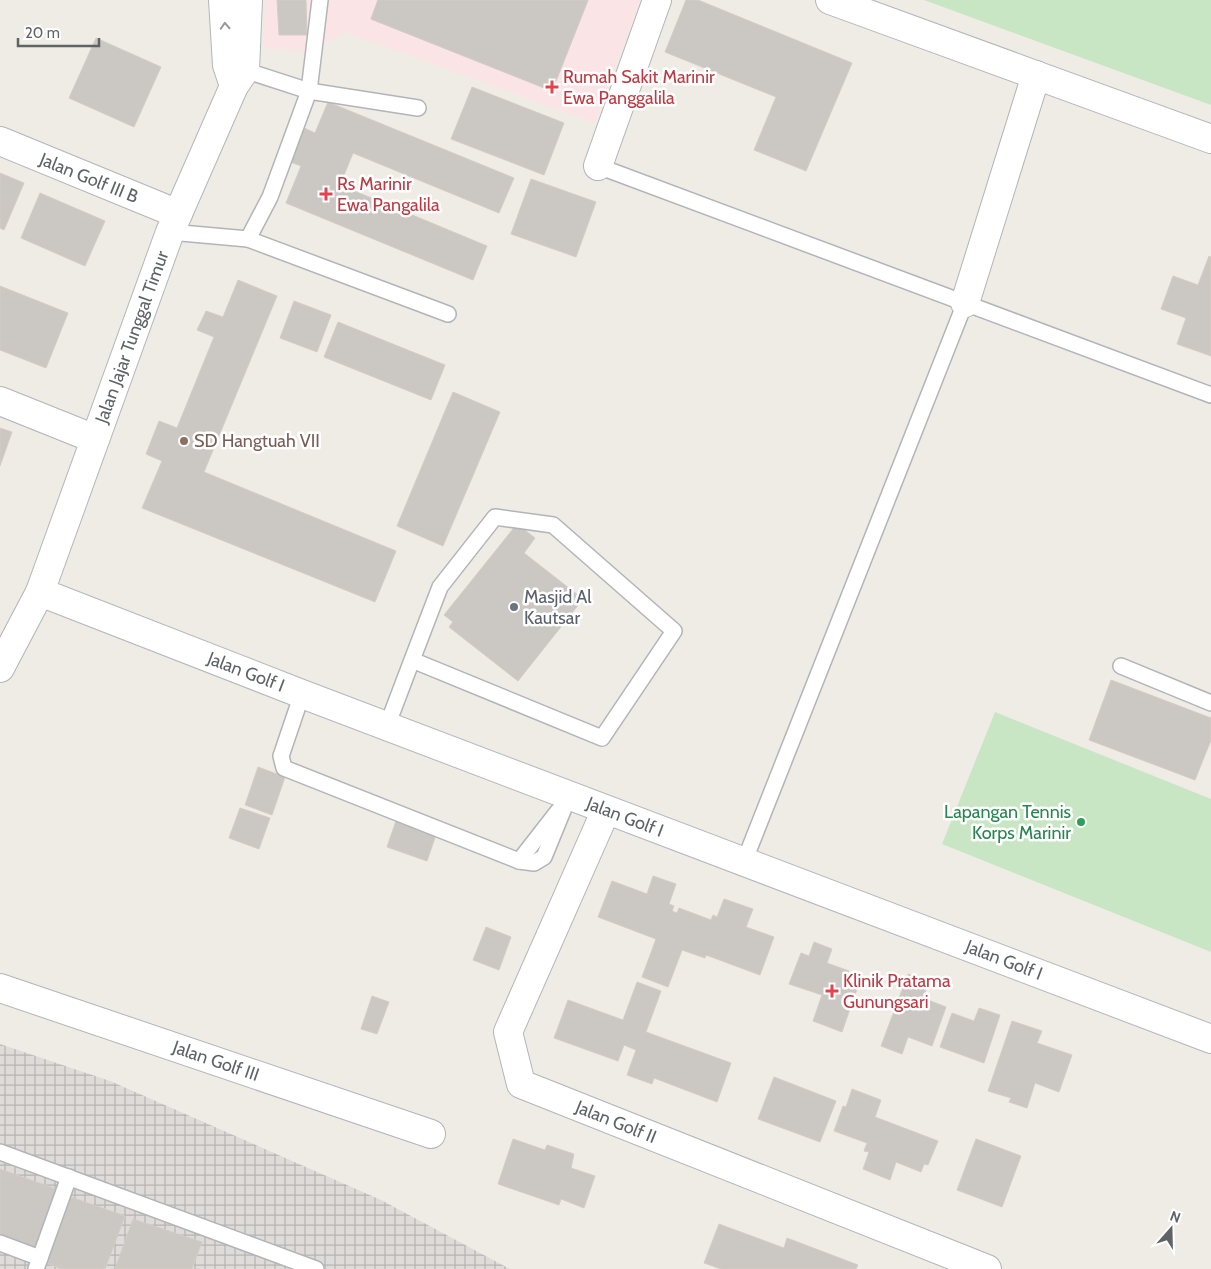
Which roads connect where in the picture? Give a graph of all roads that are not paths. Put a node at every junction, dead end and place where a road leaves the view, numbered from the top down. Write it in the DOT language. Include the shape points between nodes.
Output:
graph roads {
  1 [pos="223,0"];
  2 [pos="248,0"];
  3 [pos="320,0"];
  4 [pos="657,0"];
  5 [pos="830,0"];
  6 [pos="235,73"];
  7 [pos="1036,75"];
  8 [pos="309,92"];
  9 [pos="418,108"];
  10 [pos="1211,138"];
  11 [pos="0,141"];
  12 [pos="598,166"];
  13 [pos="174,223"];
  14 [pos="248,239"];
  15 [pos="965,303"];
  16 [pos="448,314"];
  17 [pos="1211,395"];
  18 [pos="0,401"];
  19 [pos="95,439"];
  20 [pos="40,592"];
  21 [pos="3,656"];
  22 [pos="412,660"];
  23 [pos="1121,666"];
  24 [pos="302,694"];
  25 [pos="1211,703"];
  26 [pos="387,726"];
  27 [pos="570,796"];
  28 [pos="606,810"];
  29 [pos="744,862"];
  30 [pos="0,988"];
  31 [pos="1211,1038"];
  32 [pos="432,1134"];
  33 [pos="0,1152"];
  34 [pos="69,1177"];
  35 [pos="0,1243"];
  36 [pos="38,1263"];
  37 [pos="316,1269"];
  38 [pos="987,1269"];
  6 -- 1 [label="street, Jalan Jajar Tunggal Timur, one-way"];
  2 -- 6 [label="street, Jalan Jajar Tunggal Timur"];
  3 -- 8 [label="lane"];
  4 -- 12 [label="street"];
  5 -- 7 [label="street"];
  6 -- 8 [label="lane"];
  6 -- 13 [label="street, Jalan Jajar Tunggal Timur"];
  7 -- 10 [label="street"];
  7 -- 15 [label="street"];
  8 -- 9 [label="lane"];
  8 -- 14 [label="lane" via="270,197"];
  11 -- 13 [label="street, Jalan Golf III B"];
  12 -- 15 [label="lane"];
  13 -- 14 [label="lane"];
  13 -- 19 [label="street, Jalan Jajar Tunggal Timur"];
  14 -- 16 [label="lane"];
  15 -- 17 [label="lane"];
  15 -- 29 [label="lane"];
  18 -- 19 [label="street"];
  19 -- 20 [label="street, Jalan Jajar Tunggal Timur"];
  20 -- 21 [label="street"];
  20 -- 24 [label="street, Jalan Golf I"];
  22 -- 22 [label="lane" via="440,587 495,517 553,526 674,632 602,738"];
  22 -- 26 [label="lane"];
  23 -- 25 [label="lane"];
  24 -- 26 [label="street, Jalan Golf I"];
  24 -- 27 [label="lane" via="281,756 284,768 519,861"];
  26 -- 27 [label="street, Jalan Golf I"];
  27 -- 28 [label="street, Jalan Golf I"];
  28 -- 29 [label="street, Jalan Golf I"];
  28 -- 38 [label="street, Jalan Golf II" via="508,1032 521,1084"];
  29 -- 31 [label="street, Jalan Golf I"];
  30 -- 32 [label="street, Jalan Golf III"];
  33 -- 34 [label="lane"];
  34 -- 36 [label="lane"];
  34 -- 37 [label="lane"];
  35 -- 36 [label="lane"];
}
